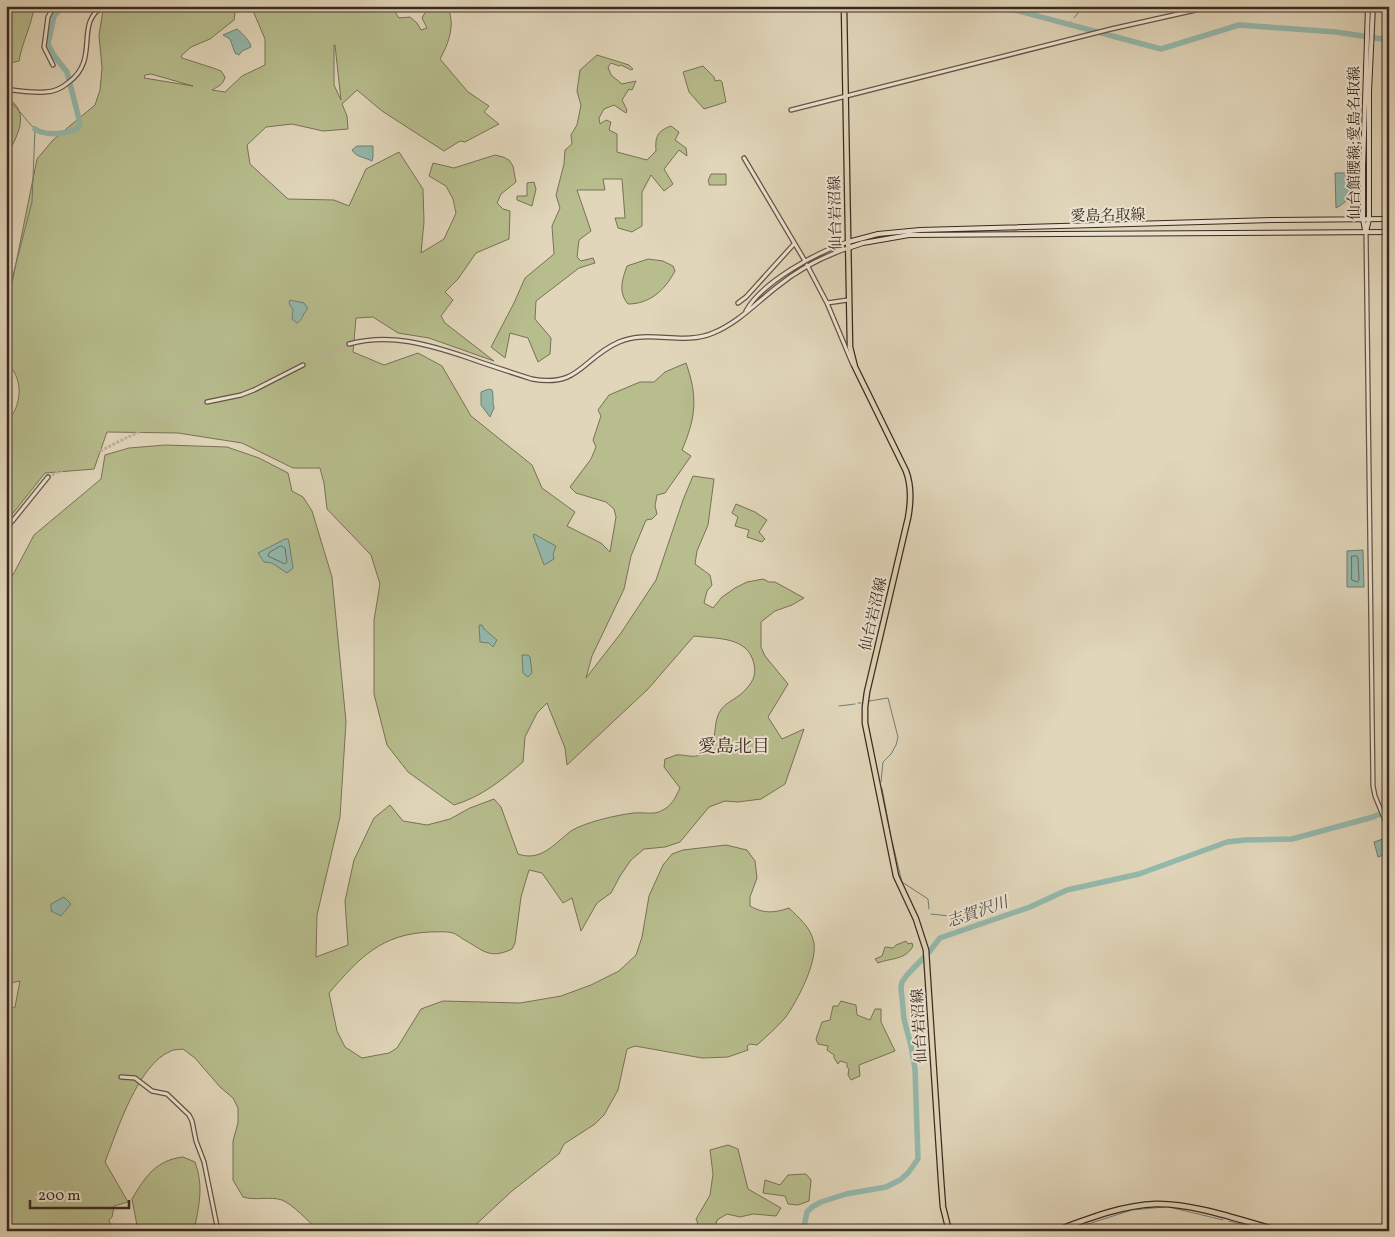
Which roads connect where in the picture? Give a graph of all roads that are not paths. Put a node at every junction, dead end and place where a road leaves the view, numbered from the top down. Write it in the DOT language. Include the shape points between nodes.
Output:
graph roads {
  1 [pos="54,6"];
  2 [pos="104,6"];
  3 [pos="844,6"];
  4 [pos="1214,6"];
  5 [pos="1368,6"];
  6 [pos="1373,6"];
  7 [pos="1370,30"];
  8 [pos="1369,44"];
  9 [pos="53,65"];
  10 [pos="6,90"];
  11 [pos="845,96"];
  12 [pos="791,110"];
  13 [pos="744,158"];
  14 [pos="1363,219"];
  15 [pos="1370,219"];
  16 [pos="1389,219"];
  17 [pos="1366,232"];
  18 [pos="1389,232"];
  19 [pos="794,244"];
  20 [pos="848,245"];
  21 [pos="805,261"];
  22 [pos="807,266"];
  23 [pos="848,300"];
  24 [pos="738,303"];
  25 [pos="827,303"];
  26 [pos="746,312"];
  27 [pos="350,344"];
  28 [pos="304,365"];
  29 [pos="854,368"];
  30 [pos="207,402"];
  31 [pos="48,477"];
  32 [pos="6,529"];
  33 [pos="1389,830"];
  34 [pos="121,1077"];
  35 [pos="218,1231"];
  36 [pos="949,1231"];
  37 [pos="1055,1231"];
  38 [pos="1280,1231"];
  1 -- 9 [label="street" via="44,38 46,54"];
  2 -- 10 [label="street" via="90,22 84,65 73,79 46,92"];
  3 -- 11 [label="main road, 仙台岩沼線"];
  4 -- 11 [label="street"];
  5 -- 7 [label="main road, 仙台館腰線;愛島名取線"];
  6 -- 7 [label="main road, 仙台館腰線;愛島名取線"];
  7 -- 8 [label="main road, 仙台館腰線;愛島名取線"];
  8 -- 14 [label="main road, 仙台館腰線;愛島名取線" via="1363,131"];
  8 -- 15 [label="main road, 仙台館腰線;愛島名取線"];
  11 -- 12 [label="street"];
  11 -- 20 [label="main road, 仙台岩沼線"];
  13 -- 19 [label="street"];
  14 -- 15 [label="main road, 愛島名取線"];
  14 -- 17 [label="main road, 仙台館腰線;愛島名取線"];
  14 -- 20 [label="main road, 愛島名取線" via="920,230 878,234"];
  15 -- 16 [label="main road, 愛島名取線"];
  15 -- 17 [label="main road, 仙台館腰線;愛島名取線"];
  17 -- 18 [label="main road, 愛島名取線"];
  17 -- 20 [label="main road, 愛島名取線" via="909,235"];
  17 -- 33 [label="street" via="1373,786"];
  19 -- 21 [label="street"];
  19 -- 24 [label="street"];
  20 -- 21 [label="street"];
  20 -- 22 [label="street"];
  20 -- 23 [label="main road, 仙台岩沼線"];
  21 -- 26 [label="street" via="770,286"];
  22 -- 25 [label="street"];
  22 -- 26 [label="street"];
  23 -- 25 [label="street"];
  23 -- 29 [label="main road, 仙台岩沼線"];
  25 -- 29 [label="street"];
  26 -- 27 [label="street" via="724,328 702,337 637,338 619,342 572,376 553,382 532,380 413,341 372,340"];
  28 -- 30 [label="street" via="254,390"];
  29 -- 36 [label="main road, 仙台岩沼線" via="910,482 908,518 867,692 865,718 896,876 928,958 943,1207"];
  31 -- 32 [label="street"];
  34 -- 35 [label="street" via="135,1078 152,1090 167,1094 189,1115 204,1162"];
  37 -- 38 [label="main road" via="1109,1212 1154,1204 1186,1207"];
}
